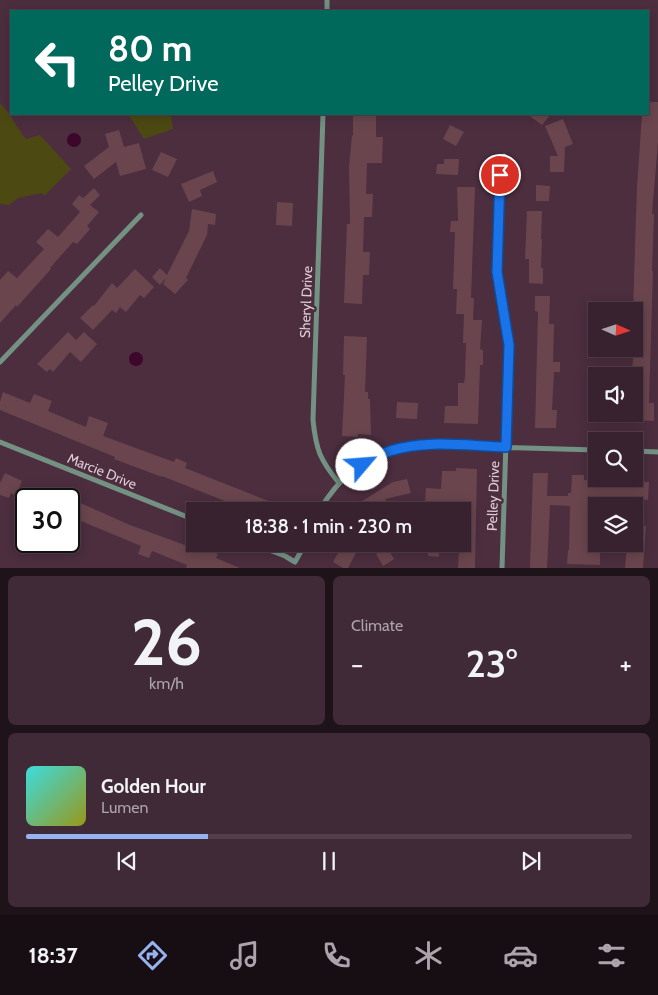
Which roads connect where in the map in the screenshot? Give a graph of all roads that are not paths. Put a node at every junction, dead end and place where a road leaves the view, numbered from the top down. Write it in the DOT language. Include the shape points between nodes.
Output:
graph roads {
  1 [pos="323,115"];
  2 [pos="504,156"];
  3 [pos="141,215"];
  4 [pos="0,362"];
  5 [pos="0,442"];
  6 [pos="506,447"];
  7 [pos="588,450"];
  8 [pos="643,452"];
  9 [pos="658,452"];
  10 [pos="339,483"];
  11 [pos="325,502"];
  12 [pos="186,516"];
  13 [pos="275,552"];
  14 [pos="300,552"];
  15 [pos="502,568"];
  1 -- 10 [label="street, Sheryl Drive" via="313,420 318,451"];
  2 -- 6 [label="street, Pelley Drive" via="497,272 509,345"];
  3 -- 4 [label="street"];
  5 -- 12 [label="street, Marcie Drive"];
  6 -- 7 [label="street"];
  6 -- 10 [label="street" via="405,447 362,465"];
  6 -- 15 [label="street, Pelley Drive"];
  8 -- 9 [label="street"];
  10 -- 11 [label="street"];
  13 -- 14 [label="street" via="294,562"];
}
